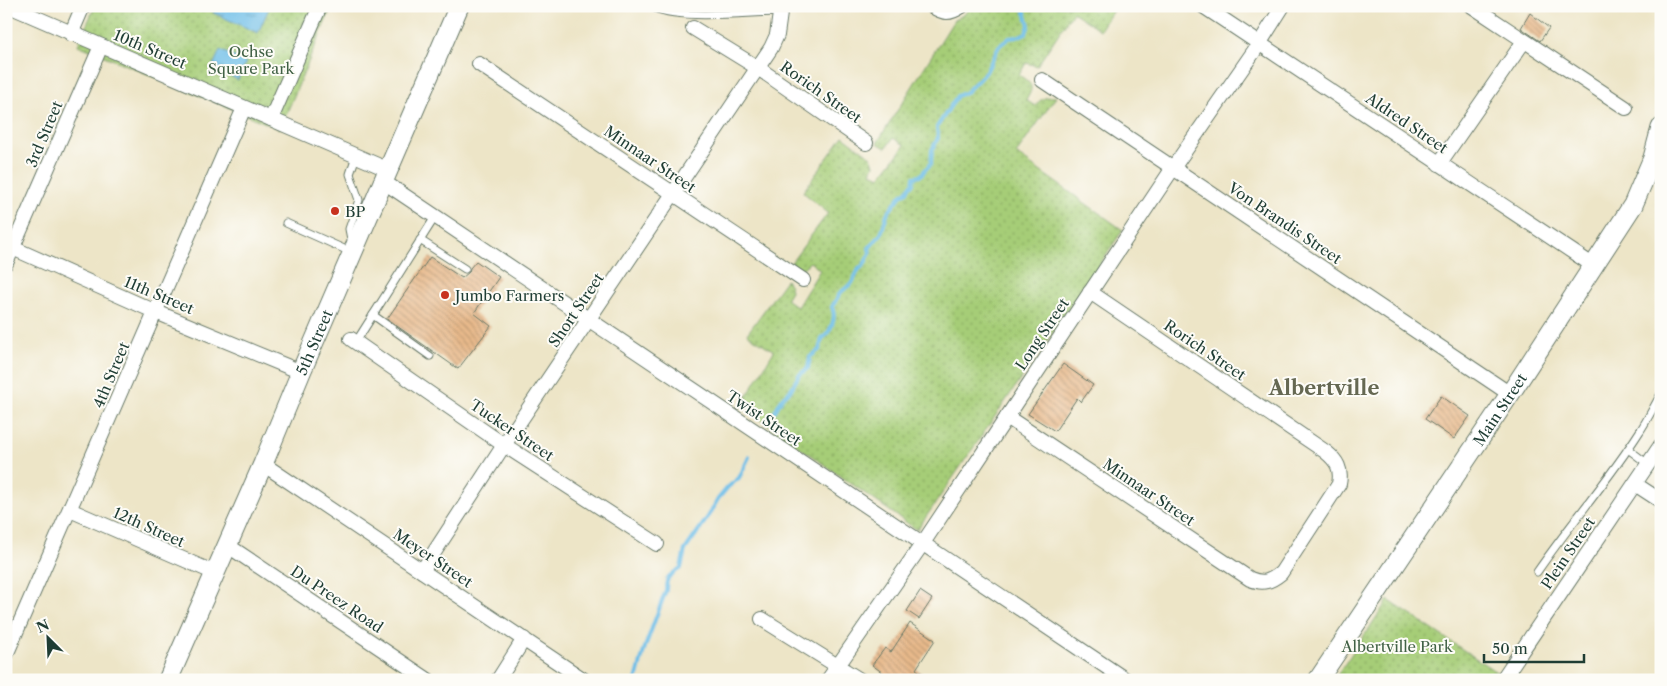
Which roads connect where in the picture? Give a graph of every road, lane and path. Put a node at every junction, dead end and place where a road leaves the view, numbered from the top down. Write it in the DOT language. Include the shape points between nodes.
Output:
graph roads {
  1 [pos="9,6"];
  2 [pos="83,6"];
  3 [pos="320,6"];
  4 [pos="459,6"];
  5 [pos="651,6"];
  6 [pos="932,6"];
  7 [pos="962,6"];
  8 [pos="1203,6"];
  9 [pos="1283,6"];
  10 [pos="1472,6"];
  11 [pos="749,9"];
  12 [pos="781,9"];
  13 [pos="693,28"];
  14 [pos="72,34"];
  15 [pos="1524,41"];
  16 [pos="1259,44"];
  17 [pos="101,46"];
  18 [pos="479,64"];
  19 [pos="758,68"];
  20 [pos="1042,80"];
  21 [pos="244,108"];
  22 [pos="1626,108"];
  23 [pos="271,119"];
  24 [pos="1661,128"];
  25 [pos="866,143"];
  26 [pos="356,156"];
  27 [pos="1439,164"];
  28 [pos="1173,168"];
  29 [pos="387,176"];
  30 [pos="672,194"];
  31 [pos="435,217"];
  32 [pos="286,224"];
  33 [pos="420,240"];
  34 [pos="9,247"];
  35 [pos="355,249"];
  36 [pos="6,263"];
  37 [pos="1594,266"];
  38 [pos="465,270"];
  39 [pos="803,280"];
  40 [pos="1090,292"];
  41 [pos="156,312"];
  42 [pos="373,316"];
  43 [pos="588,320"];
  44 [pos="354,340"];
  45 [pos="430,356"];
  46 [pos="301,372"];
  47 [pos="1510,394"];
  48 [pos="1661,394"];
  49 [pos="1007,417"];
  50 [pos="504,445"];
  51 [pos="1661,445"];
  52 [pos="1628,449"];
  53 [pos="263,464"];
  54 [pos="1648,464"];
  55 [pos="1635,484"];
  56 [pos="1661,501"];
  57 [pos="70,510"];
  58 [pos="923,543"];
  59 [pos="657,544"];
  60 [pos="227,545"];
  61 [pos="422,571"];
  62 [pos="1537,572"];
  63 [pos="215,574"];
  64 [pos="1275,578"];
  65 [pos="762,618"];
  66 [pos="524,639"];
  67 [pos="6,655"];
  68 [pos="838,665"];
  69 [pos="168,680"];
  70 [pos="428,680"];
  71 [pos="498,680"];
  72 [pos="584,680"];
  73 [pos="828,680"];
  74 [pos="860,680"];
  75 [pos="1126,680"];
  76 [pos="1318,680"];
  77 [pos="1502,680"];
  1 -- 14 [label="street, 10th Street"];
  2 -- 14 [label="street"];
  3 -- 23 [label="street"];
  4 -- 29 [label="main road, 5th Street"];
  5 -- 11 [label="lane" via="658,11 681,14"];
  6 -- 7 [label="street" via="946,13"];
  8 -- 16 [label="street, Aldred Street"];
  9 -- 16 [label="street, Long Street"];
  10 -- 15 [label="street"];
  11 -- 12 [label="lane"];
  12 -- 19 [label="street, Short Street" via="777,35"];
  13 -- 19 [label="street, Rorich Street"];
  14 -- 17 [label="street, 10th Street"];
  15 -- 22 [label="street"];
  15 -- 27 [label="street"];
  16 -- 27 [label="street, Aldred Street"];
  16 -- 28 [label="street, Long Street"];
  17 -- 21 [label="street, 10th Street"];
  17 -- 34 [label="street, 3rd Street"];
  18 -- 30 [label="street, Minnaar Street"];
  19 -- 25 [label="street, Rorich Street"];
  19 -- 30 [label="street, Short Street"];
  20 -- 28 [label="street, Von Brandis Street"];
  21 -- 23 [label="street, 10th Street"];
  21 -- 41 [label="street, 4th Street"];
  23 -- 26 [label="street, 10th Street"];
  24 -- 37 [label="main road, Main Street" via="1636,199"];
  26 -- 29 [label="street, 10th Street"];
  26 -- 35 [label="lane" via="350,174 359,200 348,229"];
  27 -- 37 [label="street, Aldred Street"];
  28 -- 40 [label="street, Long Street"];
  28 -- 47 [label="street, Von Brandis Street"];
  29 -- 31 [label="street, Twist Street"];
  29 -- 35 [label="main road, 5th Street"];
  30 -- 39 [label="street, Minnaar Street"];
  30 -- 43 [label="street, Short Street"];
  31 -- 33 [label="lane"];
  31 -- 43 [label="street, Twist Street"];
  32 -- 35 [label="lane"];
  33 -- 38 [label="lane"];
  33 -- 42 [label="lane"];
  34 -- 36 [label="street, 3rd Street"];
  34 -- 41 [label="street, 11th Street"];
  35 -- 46 [label="main road, 5th Street"];
  37 -- 47 [label="main road, Main Street"];
  40 -- 49 [label="street, Long Street"];
  40 -- 64 [label="street, Rorich Street" via="1326,452 1338,464 1339,484"];
  41 -- 46 [label="street, 11th Street"];
  41 -- 57 [label="street, 4th Street"];
  42 -- 44 [label="lane"];
  42 -- 45 [label="lane"];
  43 -- 50 [label="street, Short Street"];
  43 -- 58 [label="street, Twist Street"];
  44 -- 50 [label="street, Tucker Street"];
  46 -- 53 [label="main road, 5th Street"];
  47 -- 76 [label="main road, Main Street"];
  48 -- 52 [label="lane"];
  49 -- 58 [label="street, Long Street"];
  49 -- 64 [label="street, Minnaar Street" via="1250,579 1260,583"];
  50 -- 59 [label="street, Tucker Street"];
  50 -- 61 [label="street, Short Street"];
  51 -- 54 [label="street, Plein Street"];
  52 -- 54 [label="lane"];
  52 -- 62 [label="lane"];
  53 -- 60 [label="main road, 5th Street"];
  53 -- 61 [label="street, Meyer Street"];
  54 -- 55 [label="street, Plein Street"];
  55 -- 56 [label="street"];
  55 -- 77 [label="street, Plein Street"];
  57 -- 63 [label="street, 12th Street"];
  57 -- 67 [label="street, 4th Street"];
  58 -- 68 [label="street, Long Street"];
  58 -- 75 [label="street, Twist Street"];
  60 -- 63 [label="main road, 5th Street"];
  60 -- 70 [label="street, Du Preez Road"];
  61 -- 66 [label="street, Meyer Street"];
  63 -- 69 [label="main road, 5th Street"];
  65 -- 68 [label="street"];
  66 -- 71 [label="street"];
  66 -- 72 [label="street, Meyer Street"];
  68 -- 73 [label="street, Long Street"];
  68 -- 74 [label="street"];
}
